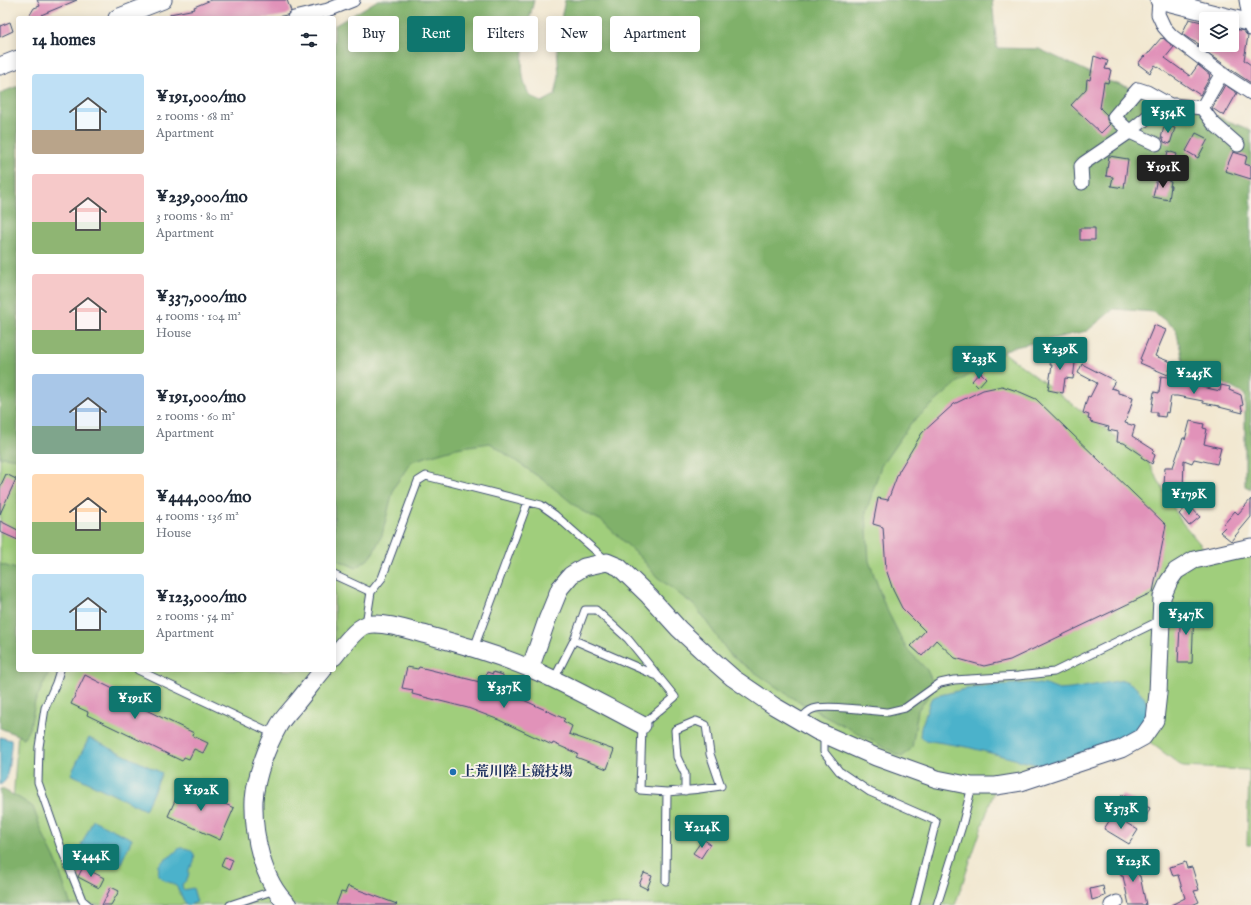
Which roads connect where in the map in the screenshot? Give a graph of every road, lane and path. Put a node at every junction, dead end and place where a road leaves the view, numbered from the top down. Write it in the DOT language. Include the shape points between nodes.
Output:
graph roads {
  1 [pos="163,0"];
  2 [pos="353,0"];
  3 [pos="1159,0"];
  4 [pos="1246,0"];
  5 [pos="139,4"];
  6 [pos="120,16"];
  7 [pos="302,16"];
  8 [pos="1250,25"];
  9 [pos="16,59"];
  10 [pos="0,66"];
  11 [pos="1222,73"];
  12 [pos="1251,94"];
  13 [pos="1170,106"];
  14 [pos="1202,108"];
  15 [pos="1130,132"];
  16 [pos="1156,144"];
  17 [pos="1238,145"];
  18 [pos="1082,183"];
  19 [pos="528,502"];
  20 [pos="1251,547"];
  21 [pos="608,562"];
  22 [pos="336,576"];
  23 [pos="371,592"];
  24 [pos="1161,620"];
  25 [pos="366,625"];
  26 [pos="574,640"];
  27 [pos="474,648"];
  28 [pos="336,655"];
  29 [pos="530,668"];
  30 [pos="59,672"];
  31 [pos="142,672"];
  32 [pos="321,672"];
  33 [pos="657,676"];
  34 [pos="554,679"];
  35 [pos="799,721"];
  36 [pos="642,725"];
  37 [pos="274,734"];
  38 [pos="824,734"];
  39 [pos="972,786"];
  40 [pos="685,791"];
  41 [pos="667,792"];
  42 [pos="666,881"];
  43 [pos="275,890"];
  44 [pos="88,905"];
  45 [pos="230,905"];
  46 [pos="288,905"];
  47 [pos="915,905"];
  48 [pos="937,905"];
  1 -- 5 [label="street"];
  2 -- 7 [label="street"];
  3 -- 8 [label="street"];
  3 -- 11 [label="street" via="1158,14 1164,27 1181,44"];
  4 -- 8 [label="street"];
  5 -- 6 [label="street"];
  9 -- 10 [label="street"];
  11 -- 12 [label="street"];
  11 -- 14 [label="street"];
  13 -- 14 [label="street"];
  13 -- 15 [label="street" via="1156,110"];
  13 -- 15 [label="street" via="1138,89 1114,117"];
  14 -- 17 [label="street" via="1213,123"];
  15 -- 16 [label="street"];
  15 -- 18 [label="street" via="1081,166"];
  19 -- 21 [label="lane" via="541,505"];
  19 -- 23 [label="lane" via="426,476 418,480 382,578"];
  19 -- 27 [label="lane"];
  20 -- 24 [label="street" via="1194,560 1176,571 1162,596"];
  21 -- 29 [label="street" via="584,567 560,588"];
  21 -- 35 [label="street" via="619,567 650,596 679,629 733,678"];
  22 -- 23 [label="lane"];
  23 -- 25 [label="lane"];
  24 -- 35 [label="lane" via="1054,672 954,680 940,683 905,708 895,711 814,708"];
  24 -- 39 [label="street" via="1155,720 1143,737 1121,749 1021,782"];
  25 -- 27 [label="street" via="399,628"];
  25 -- 28 [label="street" via="352,635"];
  26 -- 33 [label="lane"];
  26 -- 33 [label="lane" via="585,610 596,610 628,639"];
  26 -- 34 [label="lane"];
  27 -- 29 [label="street"];
  29 -- 34 [label="street"];
  30 -- 44 [label="lane" via="45,708 39,747 38,782 82,900"];
  31 -- 37 [label="lane"];
  32 -- 37 [label="street"];
  33 -- 36 [label="lane" via="675,698"];
  34 -- 36 [label="street"];
  35 -- 38 [label="street"];
  36 -- 41 [label="lane" via="640,790"];
  37 -- 43 [label="street" via="256,784 254,800 260,853"];
  38 -- 39 [label="street" via="876,757 930,776"];
  38 -- 47 [label="lane" via="824,752 839,771 870,792 936,821"];
  39 -- 48 [label="lane"];
  40 -- 40 [label="lane" via="721,786 710,754 706,725 696,721 675,730 676,757 685,774"];
  40 -- 41 [label="lane"];
  41 -- 42 [label="lane"];
  43 -- 45 [label="lane"];
  43 -- 46 [label="street"];
}
